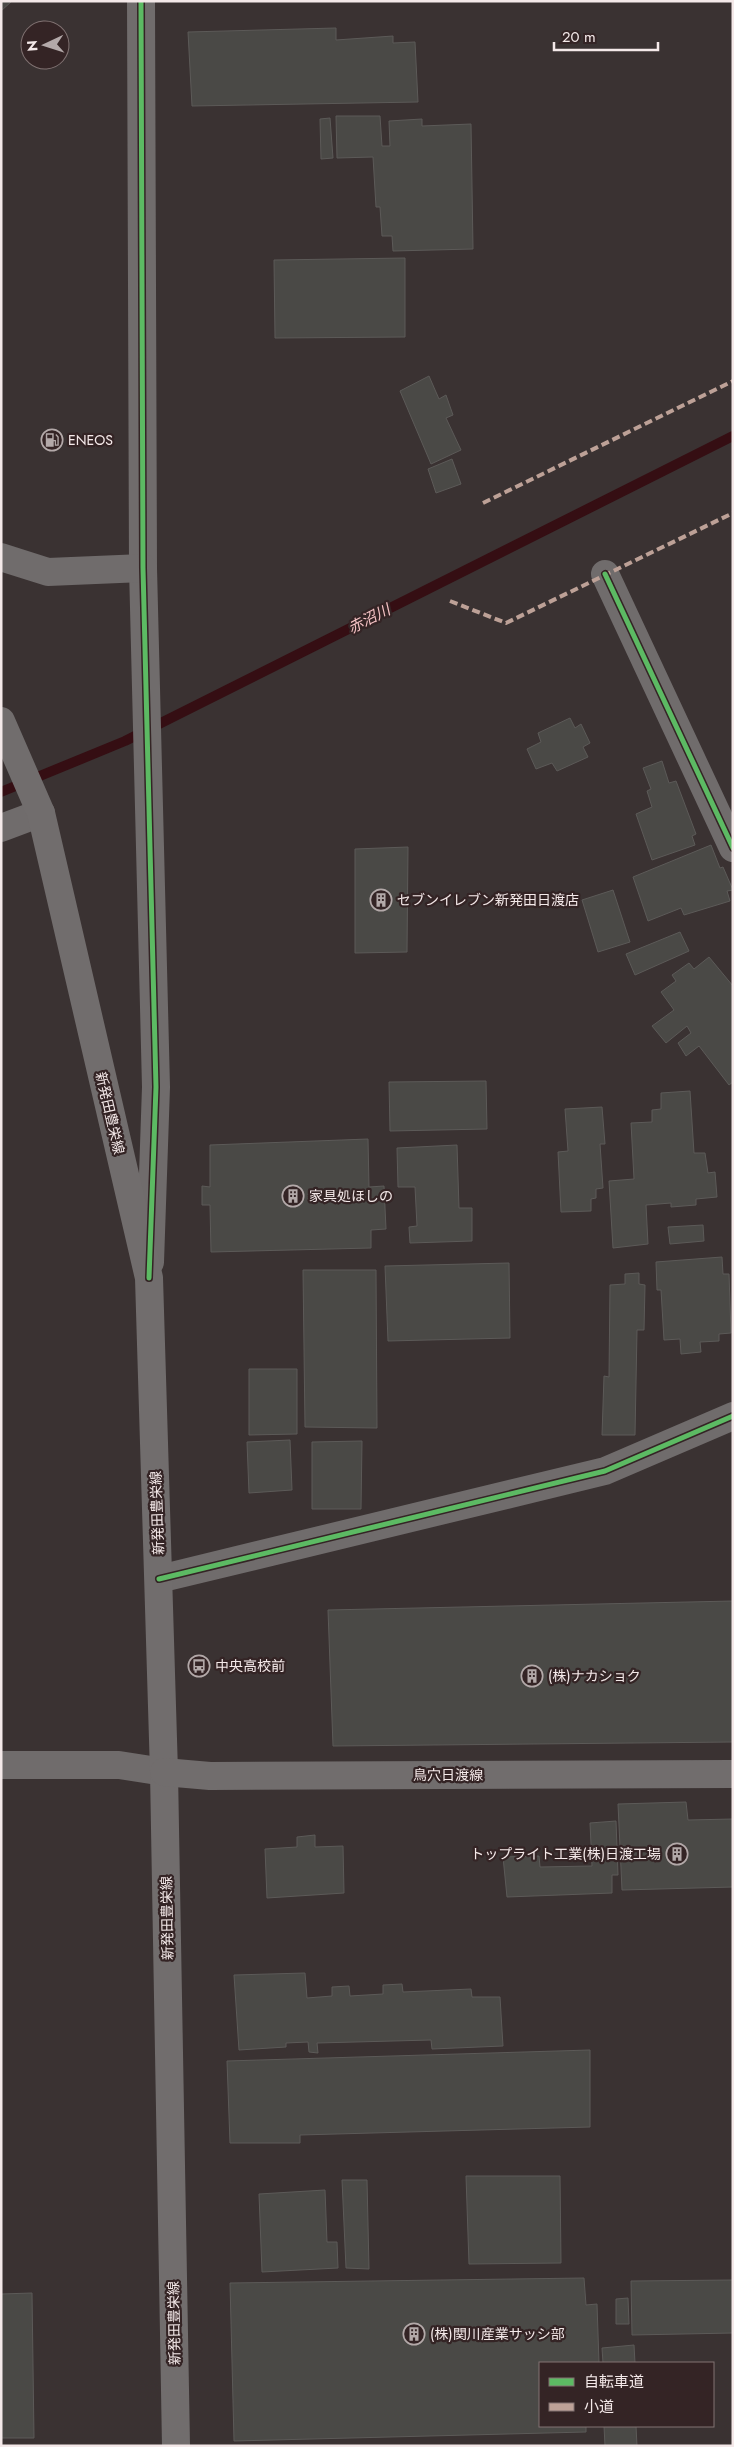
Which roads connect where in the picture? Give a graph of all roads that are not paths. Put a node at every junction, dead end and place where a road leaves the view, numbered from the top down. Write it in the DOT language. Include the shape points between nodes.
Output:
graph roads {
  1 [pos="141,1"];
  2 [pos="1,557"];
  3 [pos="143,568"];
  4 [pos="605,574"];
  5 [pos="1,721"];
  6 [pos="41,813"];
  7 [pos="1,828"];
  8 [pos="731,838"];
  9 [pos="149,1278"];
  10 [pos="733,1416"];
  11 [pos="159,1580"];
  12 [pos="1,1765"];
  13 [pos="164,1772"];
  14 [pos="733,1774"];
  15 [pos="176,2446"];
  1 -- 3 [label="street"];
  2 -- 3 [label="street" via="48,572"];
  3 -- 9 [label="street" via="156,1087"];
  4 -- 8 [label="street"];
  5 -- 6 [label="main road, 新発田豊栄線"];
  6 -- 7 [label="street"];
  6 -- 9 [label="main road, 新発田豊栄線"];
  9 -- 11 [label="main road, 新発田豊栄線"];
  10 -- 11 [label="street" via="605,1471"];
  11 -- 13 [label="main road, 新発田豊栄線"];
  12 -- 13 [label="street" via="118,1765"];
  13 -- 14 [label="main road, 鳥穴日渡線" via="210,1776"];
  13 -- 15 [label="main road, 新発田豊栄線"];
}
